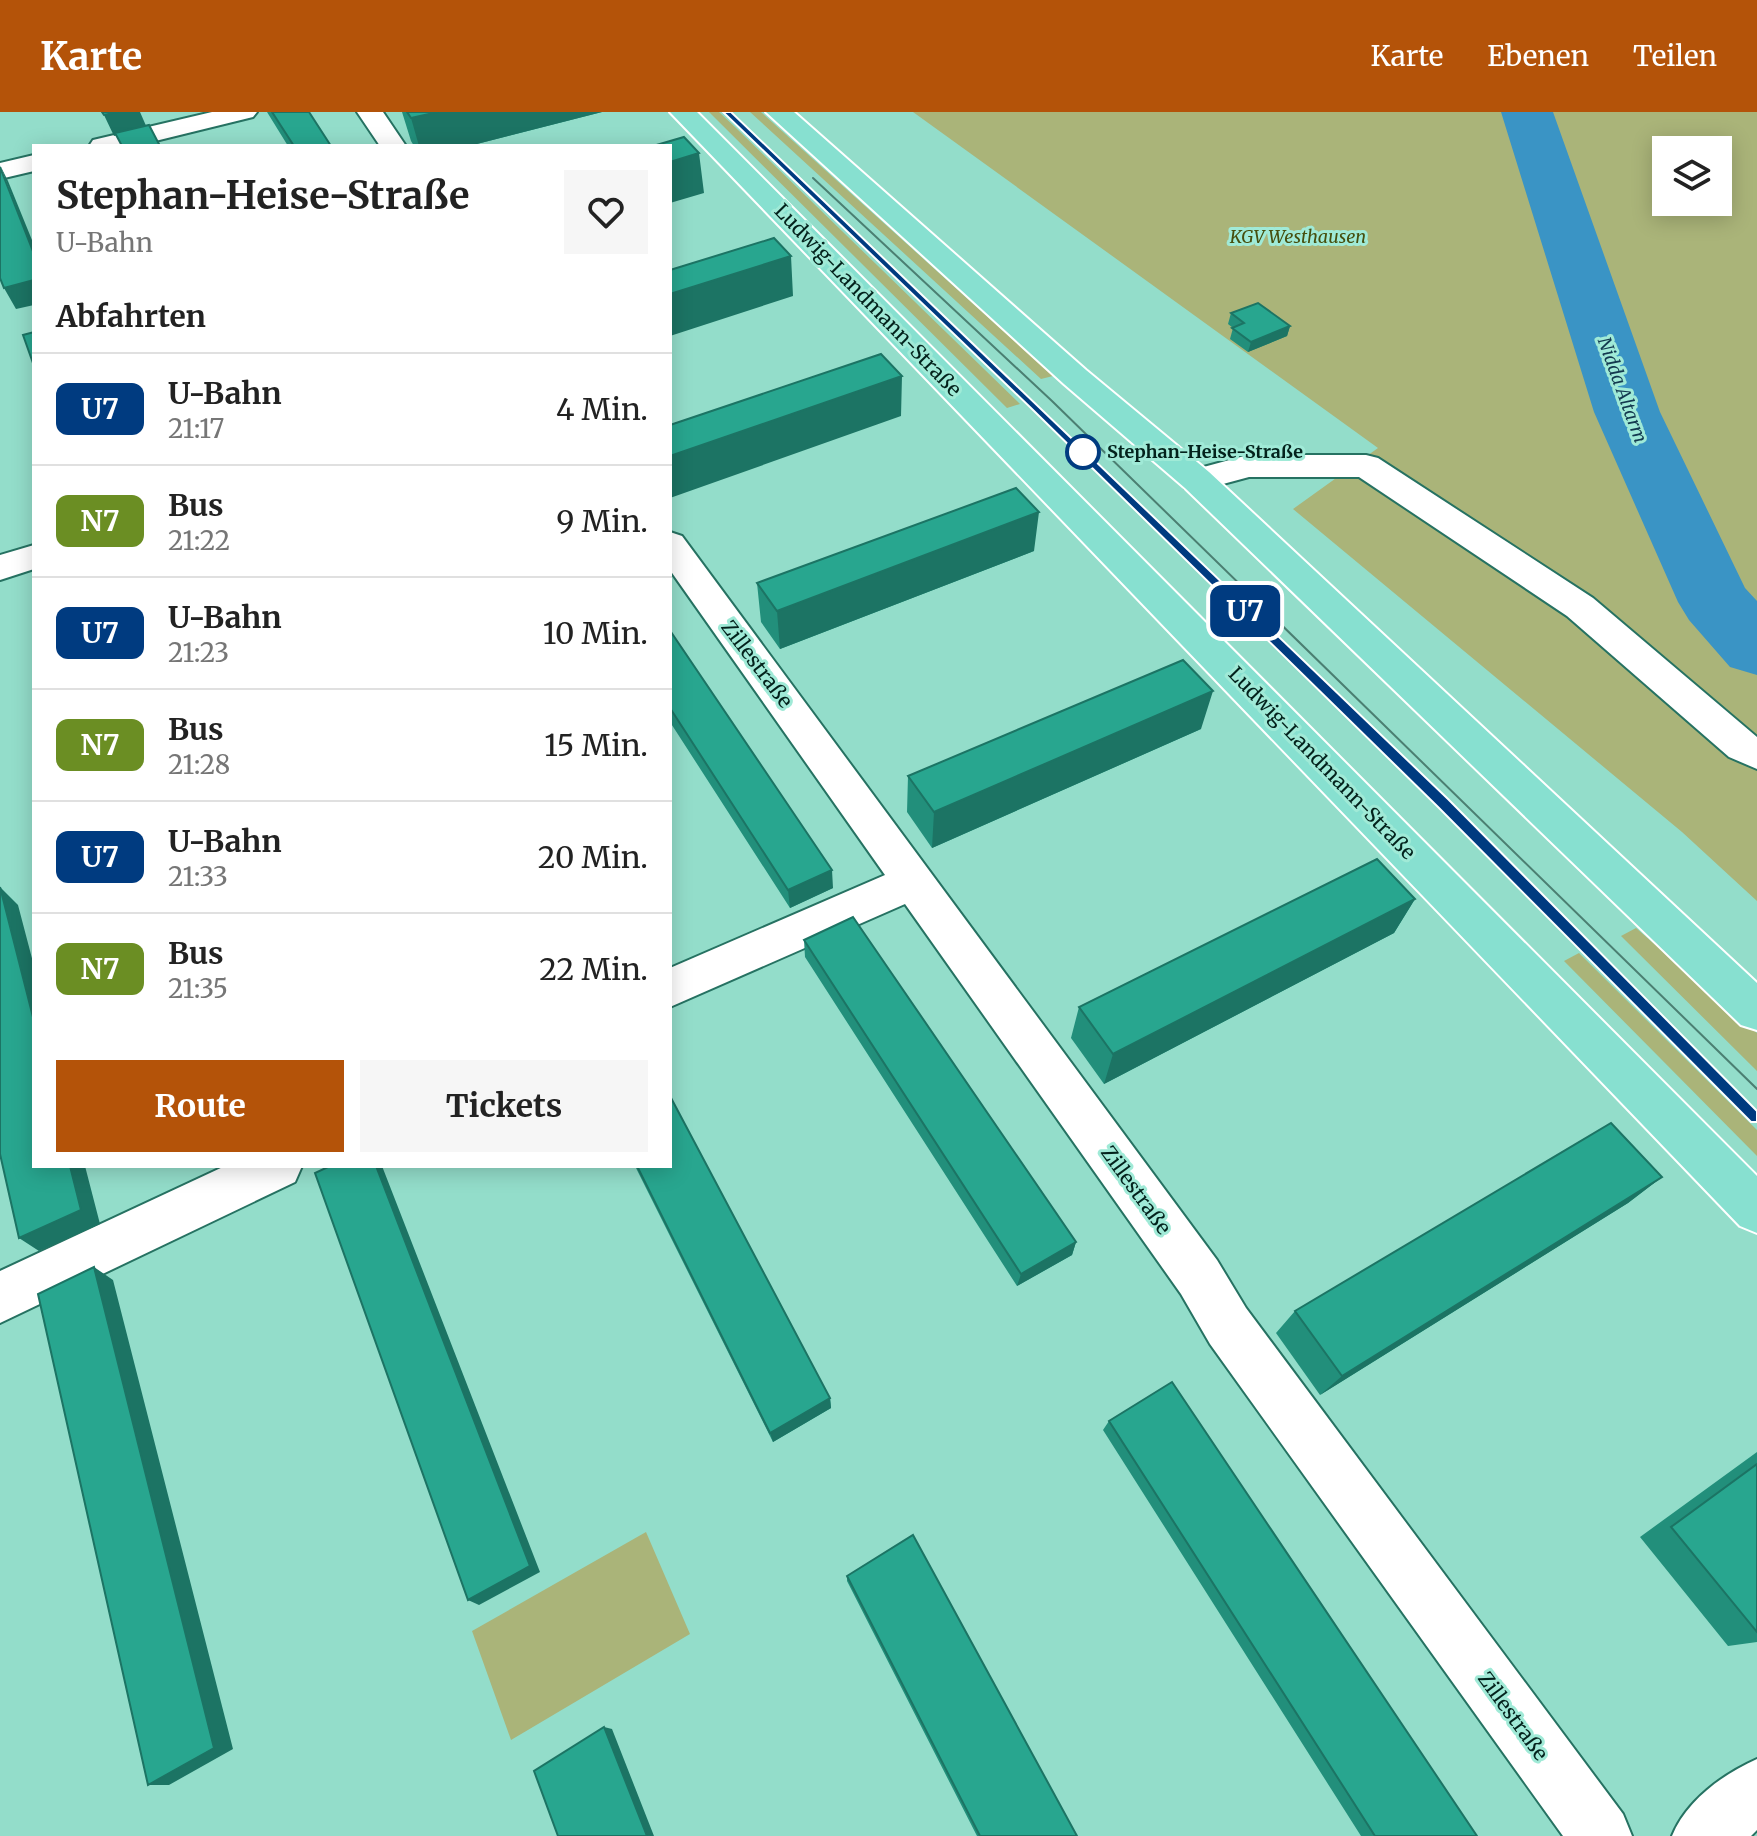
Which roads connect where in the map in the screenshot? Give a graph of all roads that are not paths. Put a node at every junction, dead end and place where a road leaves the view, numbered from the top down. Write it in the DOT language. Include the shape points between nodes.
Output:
graph roads {
  1 [pos="244,112"];
  2 [pos="370,112"];
  3 [pos="683,112"];
  4 [pos="779,112"];
  5 [pos="110,144"];
  6 [pos="392,144"];
  7 [pos="32,163"];
  8 [pos="0,171"];
  9 [pos="1197,480"];
  10 [pos="672,547"];
  11 [pos="32,558"];
  12 [pos="0,568"];
  13 [pos="1757,754"];
  14 [pos="912,882"];
  15 [pos="672,987"];
  16 [pos="1757,1011"];
  17 [pos="274,1168"];
  18 [pos="1757,1210"];
  19 [pos="0,1298"];
  20 [pos="1757,1790"];
  21 [pos="1601,1836"];
  22 [pos="1703,1836"];
  1 -- 5 [label="street"];
  2 -- 6 [label="street"];
  3 -- 18 [label="main road, Ludwig-Landmann-Straße"];
  4 -- 9 [label="main road"];
  7 -- 8 [label="street"];
  9 -- 13 [label="street" via="1248,466 1366,466 1580,607"];
  9 -- 16 [label="main road"];
  10 -- 14 [label="street, Zillestraße"];
  11 -- 12 [label="street"];
  14 -- 15 [label="street"];
  14 -- 21 [label="street, Zillestraße"];
  17 -- 19 [label="street"];
  20 -- 22 [label="street"];
}
